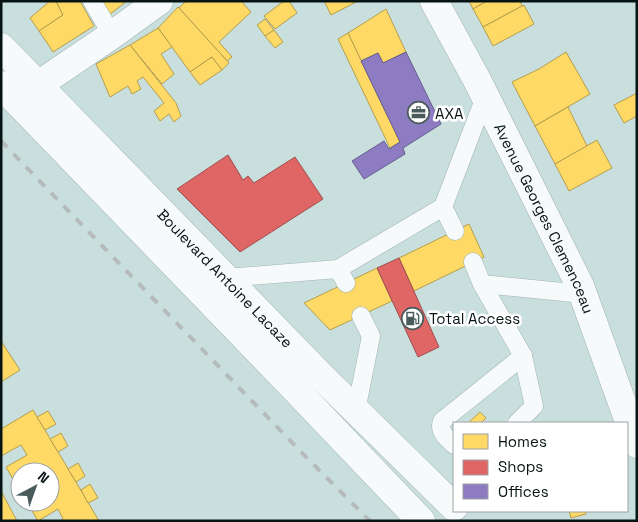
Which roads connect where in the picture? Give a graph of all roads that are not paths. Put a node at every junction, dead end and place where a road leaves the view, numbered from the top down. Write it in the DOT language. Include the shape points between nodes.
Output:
graph roads {
  1 [pos="92,1"];
  2 [pos="159,1"];
  3 [pos="434,1"];
  4 [pos="112,35"];
  5 [pos="1,47"];
  6 [pos="38,84"];
  7 [pos="9,94"];
  8 [pos="485,97"];
  9 [pos="443,207"];
  10 [pos="455,231"];
  11 [pos="473,262"];
  12 [pos="225,278"];
  13 [pos="482,284"];
  14 [pos="583,294"];
  15 [pos="361,316"];
  16 [pos="523,356"];
  17 [pos="356,411"];
  18 [pos="632,415"];
  19 [pos="518,422"];
  20 [pos="453,444"];
  21 [pos="637,444"];
  22 [pos="453,506"];
  23 [pos="459,512"];
  24 [pos="421,521"];
  25 [pos="468,521"];
  1 -- 4 [label="lane"];
  2 -- 4 [label="main road"];
  3 -- 8 [label="main road, Avenue Georges Clemenceau"];
  4 -- 6 [label="main road"];
  5 -- 6 [label="main road, Boulevard Antoine Lacaze"];
  6 -- 7 [label="main road"];
  6 -- 12 [label="main road, Boulevard Antoine Lacaze"];
  7 -- 24 [label="main road, Boulevard Antoine Lacaze"];
  8 -- 9 [label="lane"];
  8 -- 14 [label="main road, Avenue Georges Clemenceau"];
  9 -- 10 [label="lane"];
  9 -- 12 [label="lane" via="342,276"];
  11 -- 13 [label="lane"];
  12 -- 17 [label="main road, Boulevard Antoine Lacaze"];
  13 -- 14 [label="lane"];
  13 -- 16 [label="lane"];
  14 -- 18 [label="main road, Avenue Georges Clemenceau"];
  15 -- 17 [label="lane" via="371,336"];
  16 -- 19 [label="lane" via="534,406"];
  16 -- 20 [label="lane" via="442,421 440,429"];
  17 -- 22 [label="main road, Boulevard Antoine Lacaze"];
  18 -- 21 [label="main road, Avenue Georges Clemenceau"];
  23 -- 25 [label="main road"];
}
